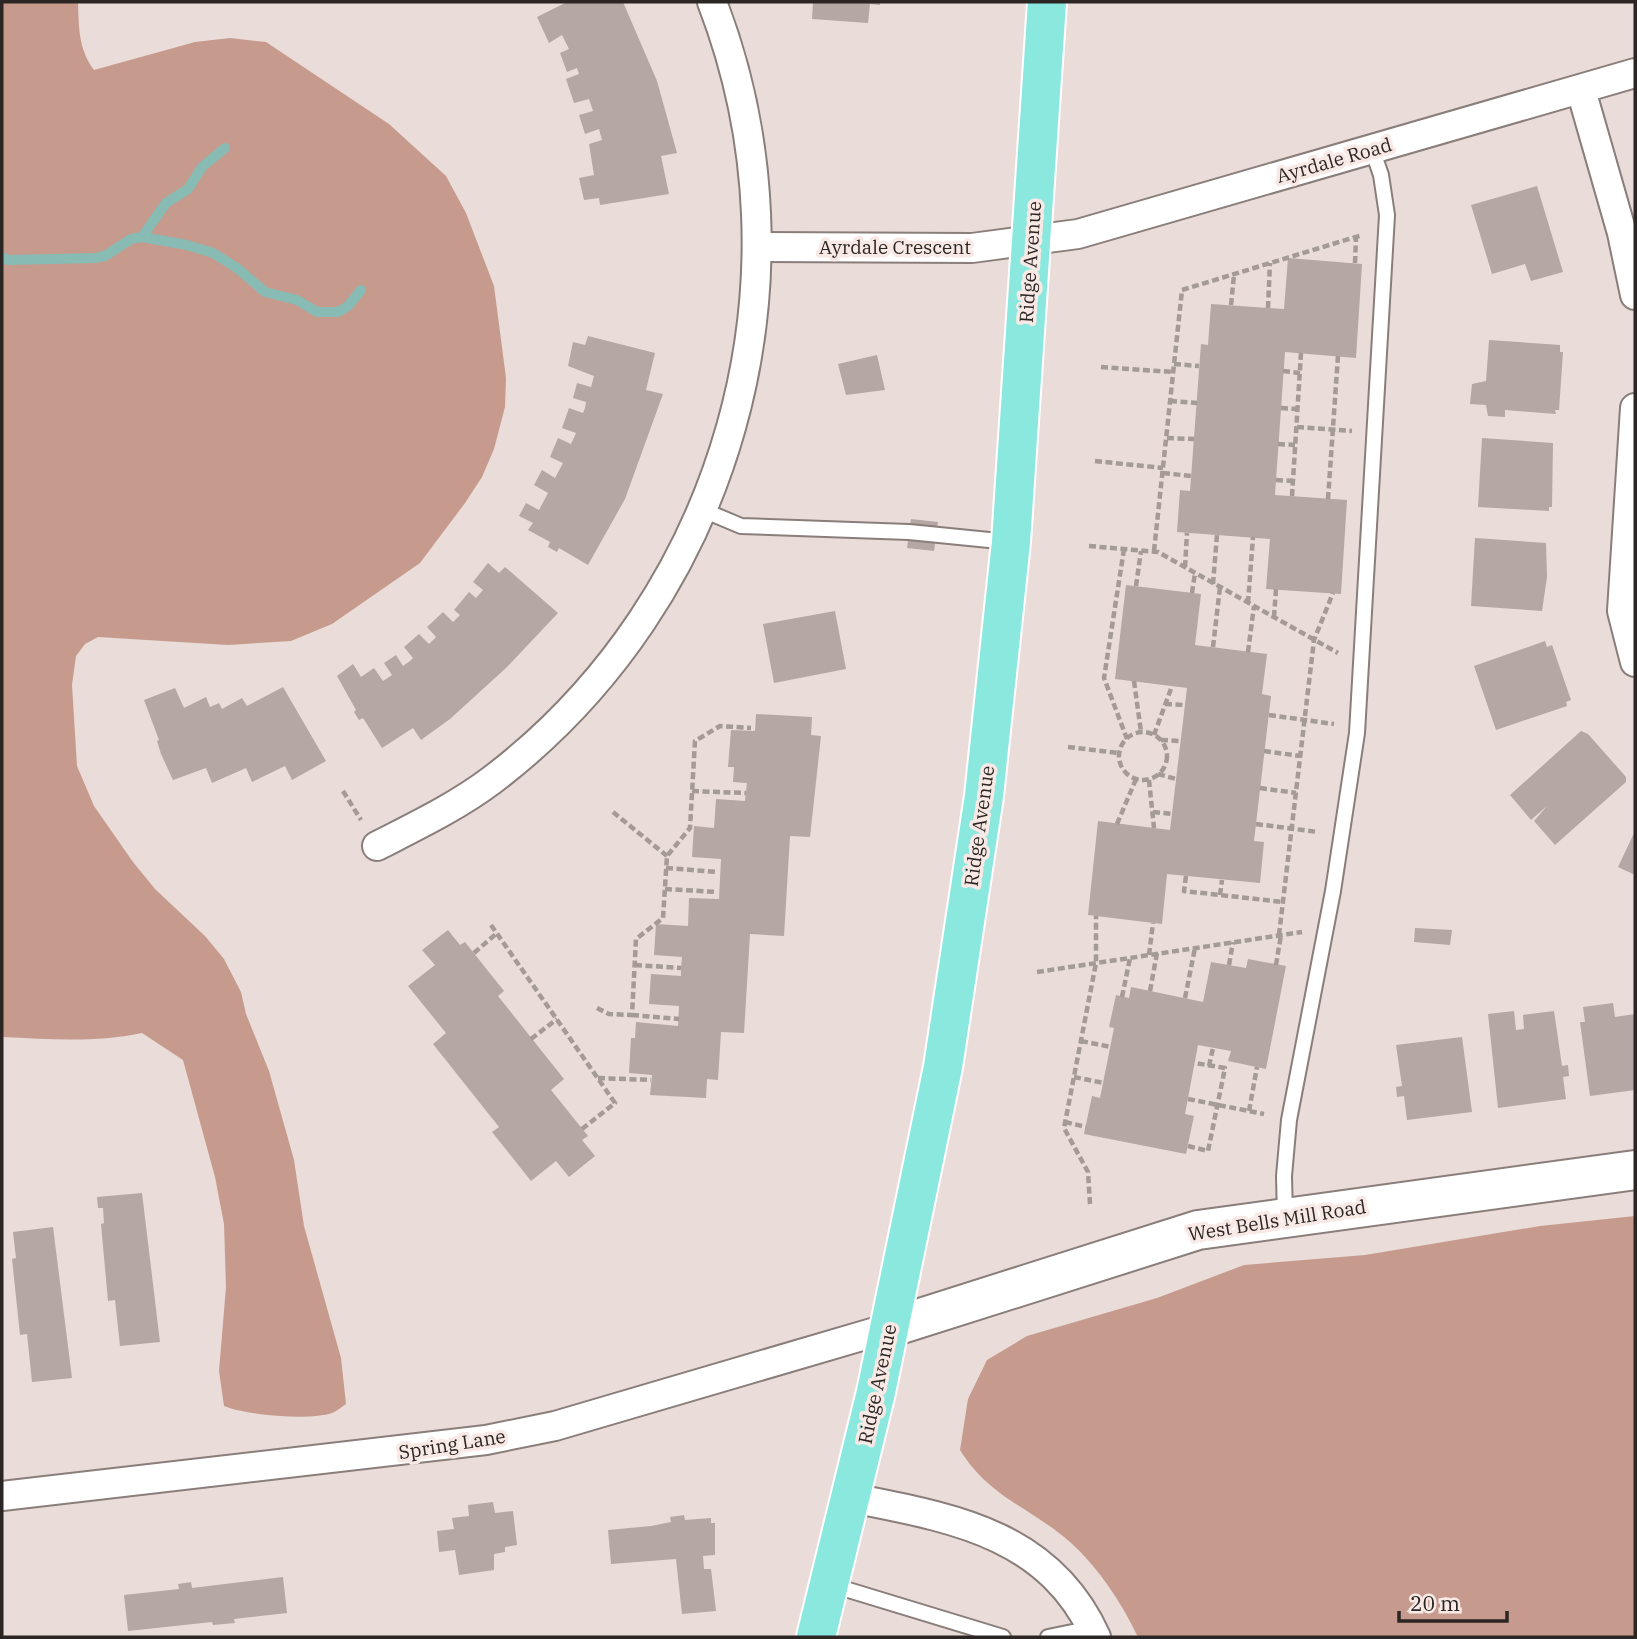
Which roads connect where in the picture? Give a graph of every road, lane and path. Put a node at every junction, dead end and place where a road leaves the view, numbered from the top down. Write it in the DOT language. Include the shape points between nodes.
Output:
graph roads {
  1 [pos="712,2"];
  2 [pos="1048,2"];
  3 [pos="1635,73"];
  4 [pos="1581,90"];
  5 [pos="1372,149"];
  6 [pos="1387,228"];
  7 [pos="1356,237"];
  8 [pos="1032,242"];
  9 [pos="758,247"];
  10 [pos="1270,263"];
  11 [pos="1355,263"];
  12 [pos="1234,274"];
  13 [pos="1635,295"];
  14 [pos="1231,305"];
  15 [pos="1268,308"];
  16 [pos="1301,353"];
  17 [pos="1338,356"];
  18 [pos="1174,364"];
  19 [pos="1199,366"];
  20 [pos="1101,367"];
  21 [pos="1283,371"];
  22 [pos="1173,372"];
  23 [pos="1300,373"];
  24 [pos="1170,401"];
  25 [pos="1197,404"];
  26 [pos="1281,408"];
  27 [pos="1635,408"];
  28 [pos="1297,409"];
  29 [pos="1297,427"];
  30 [pos="1333,430"];
  31 [pos="1375,433"];
  32 [pos="1167,438"];
  33 [pos="1194,439"];
  34 [pos="1278,444"];
  35 [pos="1295,445"];
  36 [pos="1095,460"];
  37 [pos="1163,471"];
  38 [pos="1191,476"];
  39 [pos="1276,480"];
  40 [pos="1293,481"];
  41 [pos="1292,496"];
  42 [pos="1328,499"];
  43 [pos="703,510"];
  44 [pos="1187,533"];
  45 [pos="1217,535"];
  46 [pos="1253,537"];
  47 [pos="1011,542"];
  48 [pos="1089,546"];
  49 [pos="1124,549"];
  50 [pos="1141,551"];
  51 [pos="1154,551"];
  52 [pos="1185,568"];
  53 [pos="1195,573"];
  54 [pos="1213,584"];
  55 [pos="1136,586"];
  56 [pos="1220,587"];
  57 [pos="1276,589"];
  58 [pos="1192,593"];
  59 [pos="1333,593"];
  60 [pos="1248,603"];
  61 [pos="1254,606"];
  62 [pos="1273,617"];
  63 [pos="1314,639"];
  64 [pos="1213,648"];
  65 [pos="1248,652"];
  66 [pos="1635,662"];
  67 [pos="1362,666"];
  68 [pos="1134,681"];
  69 [pos="1172,686"];
  70 [pos="1166,704"];
  71 [pos="1185,705"];
  72 [pos="1269,715"];
  73 [pos="1305,720"];
  74 [pos="751,729"];
  75 [pos="1141,732"];
  76 [pos="1154,735"];
  77 [pos="1127,739"];
  78 [pos="1160,741"];
  79 [pos="1180,741"];
  80 [pos="1068,747"];
  81 [pos="1264,751"];
  82 [pos="1119,753"];
  83 [pos="1300,756"];
  84 [pos="1158,774"];
  85 [pos="1136,779"];
  86 [pos="1176,779"];
  87 [pos="1149,780"];
  88 [pos="1261,788"];
  89 [pos="692,791"];
  90 [pos="746,793"];
  91 [pos="1296,793"];
  92 [pos="613,812"];
  93 [pos="1153,813"];
  94 [pos="1172,814"];
  95 [pos="1117,824"];
  96 [pos="1256,824"];
  97 [pos="1154,828"];
  98 [pos="1292,828"];
  99 [pos="1342,835"];
  100 [pos="377,846"];
  101 [pos="667,856"];
  102 [pos="666,868"];
  103 [pos="718,872"];
  104 [pos="1186,876"];
  105 [pos="1222,880"];
  106 [pos="665,888"];
  107 [pos="717,892"];
  108 [pos="1220,895"];
  109 [pos="1283,902"];
  110 [pos="1097,916"];
  111 [pos="1153,923"];
  112 [pos="491,925"];
  113 [pos="1327,928"];
  114 [pos="497,933"];
  115 [pos="1280,935"];
  116 [pos="1233,942"];
  117 [pos="1195,948"];
  118 [pos="474,953"];
  119 [pos="1157,953"];
  120 [pos="1149,955"];
  121 [pos="1130,958"];
  122 [pos="1096,963"];
  123 [pos="635,965"];
  124 [pos="1229,965"];
  125 [pos="1276,965"];
  126 [pos="681,968"];
  127 [pos="1037,972"];
  128 [pos="1150,991"];
  129 [pos="1122,997"];
  130 [pos="1185,998"];
  131 [pos="597,1009"];
  132 [pos="632,1015"];
  133 [pos="679,1018"];
  134 [pos="557,1019"];
  135 [pos="531,1039"];
  136 [pos="1081,1041"];
  137 [pos="1111,1047"];
  138 [pos="1213,1048"];
  139 [pos="1195,1063"];
  140 [pos="1209,1066"];
  141 [pos="1257,1067"];
  142 [pos="1074,1076"];
  143 [pos="598,1078"];
  144 [pos="651,1080"];
  145 [pos="1104,1083"];
  146 [pos="1188,1099"];
  147 [pos="1217,1104"];
  148 [pos="1249,1111"];
  149 [pos="1289,1119"];
  150 [pos="1065,1122"];
  151 [pos="1086,1127"];
  152 [pos="582,1129"];
  153 [pos="1188,1146"];
  154 [pos="1635,1170"];
  155 [pos="1090,1204"];
  156 [pos="1284,1216"];
  157 [pos="890,1328"];
  158 [pos="2,1496"];
  159 [pos="852,1498"];
  160 [pos="831,1584"];
  161 [pos="1094,1633"];
  162 [pos="816,1637"];
  163 [pos="1003,1637"];
  164 [pos="1056,1637"];
  1 -- 9 [label="street" via="738,77 749,127"];
  2 -- 8 [label="main road, Ridge Avenue"];
  3 -- 4 [label="street, Ayrdale Road"];
  4 -- 5 [label="street, Ayrdale Road"];
  4 -- 13 [label="street"];
  5 -- 6 [label="lane" via="1381,175"];
  5 -- 8 [label="street, Ayrdale Road" via="1118,224"];
  6 -- 7 [label="path"];
  6 -- 31 [label="lane"];
  7 -- 10 [label="path"];
  7 -- 11 [label="path"];
  8 -- 9 [label="street, Ayrdale Crescent" via="972,248"];
  8 -- 47 [label="main road, Ridge Avenue"];
  9 -- 43 [label="street" via="744,379"];
  10 -- 12 [label="path"];
  10 -- 15 [label="path"];
  12 -- 14 [label="path"];
  12 -- 18 [label="path" via="1182,290"];
  16 -- 23 [label="path"];
  17 -- 30 [label="path"];
  18 -- 19 [label="path"];
  18 -- 22 [label="path"];
  20 -- 22 [label="path"];
  21 -- 23 [label="path"];
  22 -- 24 [label="path"];
  23 -- 28 [label="path"];
  24 -- 25 [label="path"];
  24 -- 32 [label="path"];
  26 -- 28 [label="path"];
  27 -- 66 [label="street" via="1622,611"];
  28 -- 29 [label="path"];
  29 -- 30 [label="path"];
  29 -- 35 [label="path"];
  30 -- 31 [label="path"];
  30 -- 42 [label="path"];
  31 -- 67 [label="lane"];
  32 -- 33 [label="path"];
  32 -- 37 [label="path"];
  34 -- 35 [label="path"];
  35 -- 40 [label="path"];
  36 -- 37 [label="path"];
  37 -- 38 [label="path"];
  37 -- 51 [label="path"];
  39 -- 40 [label="path"];
  40 -- 41 [label="path"];
  43 -- 47 [label="lane" via="741,526 909,532"];
  43 -- 100 [label="street" via="657,598 624,648 573,709 491,781"];
  44 -- 52 [label="path"];
  45 -- 54 [label="path"];
  46 -- 60 [label="path"];
  47 -- 157 [label="main road, Ridge Avenue" via="984,796 943,1067"];
  48 -- 49 [label="path"];
  49 -- 50 [label="path"];
  49 -- 77 [label="path" via="1104,678"];
  50 -- 51 [label="path"];
  50 -- 55 [label="path"];
  51 -- 52 [label="path"];
  52 -- 53 [label="path"];
  53 -- 54 [label="path"];
  53 -- 58 [label="path"];
  54 -- 56 [label="path"];
  56 -- 60 [label="path"];
  56 -- 64 [label="path"];
  57 -- 62 [label="path"];
  59 -- 63 [label="path"];
  60 -- 61 [label="path"];
  61 -- 62 [label="path"];
  61 -- 65 [label="path"];
  62 -- 63 [label="path"];
  63 -- 67 [label="path"];
  63 -- 73 [label="path"];
  67 -- 99 [label="lane"];
  68 -- 75 [label="path"];
  69 -- 70 [label="path"];
  70 -- 71 [label="path"];
  70 -- 76 [label="path"];
  72 -- 73 [label="path"];
  73 -- 83 [label="path"];
  74 -- 89 [label="path" via="720,726 695,741"];
  75 -- 76 [label="path"];
  75 -- 77 [label="path"];
  76 -- 78 [label="path"];
  77 -- 82 [label="path"];
  78 -- 79 [label="path"];
  78 -- 84 [label="path" via="1166,758"];
  80 -- 82 [label="path"];
  81 -- 83 [label="path"];
  82 -- 85 [label="path" via="1120,764"];
  83 -- 91 [label="path"];
  84 -- 86 [label="path"];
  84 -- 87 [label="path"];
  85 -- 87 [label="path"];
  85 -- 95 [label="path"];
  87 -- 93 [label="path"];
  88 -- 91 [label="path"];
  89 -- 90 [label="path"];
  89 -- 101 [label="path" via="690,828"];
  91 -- 98 [label="path"];
  92 -- 101 [label="path"];
  93 -- 94 [label="path"];
  93 -- 97 [label="path"];
  96 -- 98 [label="path"];
  98 -- 99 [label="path"];
  98 -- 109 [label="path"];
  99 -- 113 [label="lane"];
  101 -- 102 [label="path"];
  102 -- 103 [label="path"];
  102 -- 106 [label="path"];
  104 -- 108 [label="path" via="1184,891"];
  105 -- 108 [label="path"];
  106 -- 107 [label="path"];
  106 -- 123 [label="path" via="663,918 636,939"];
  108 -- 109 [label="path"];
  109 -- 115 [label="path"];
  110 -- 122 [label="path"];
  111 -- 120 [label="path"];
  112 -- 114 [label="path"];
  113 -- 115 [label="path"];
  113 -- 149 [label="lane"];
  114 -- 118 [label="path"];
  114 -- 134 [label="path"];
  115 -- 116 [label="path"];
  115 -- 125 [label="path"];
  116 -- 117 [label="path"];
  116 -- 124 [label="path"];
  117 -- 119 [label="path"];
  117 -- 130 [label="path"];
  119 -- 120 [label="path"];
  119 -- 128 [label="path"];
  120 -- 121 [label="path"];
  121 -- 122 [label="path"];
  121 -- 129 [label="path"];
  122 -- 127 [label="path"];
  122 -- 136 [label="path"];
  123 -- 126 [label="path"];
  123 -- 132 [label="path"];
  131 -- 132 [label="path"];
  132 -- 133 [label="path"];
  134 -- 135 [label="path"];
  134 -- 143 [label="path"];
  136 -- 137 [label="path"];
  136 -- 142 [label="path"];
  138 -- 140 [label="path"];
  139 -- 140 [label="path"];
  140 -- 147 [label="path" via="1225,1068"];
  141 -- 148 [label="path"];
  142 -- 145 [label="path"];
  142 -- 150 [label="path"];
  143 -- 144 [label="path"];
  143 -- 152 [label="path" via="615,1103"];
  146 -- 147 [label="path"];
  147 -- 148 [label="path"];
  147 -- 153 [label="path" via="1208,1151"];
  148 -- 149 [label="path"];
  149 -- 156 [label="lane"];
  150 -- 151 [label="path"];
  150 -- 155 [label="path" via="1088,1172"];
  154 -- 156 [label="street, West Bells Mill Road"];
  156 -- 157 [label="street, West Bells Mill Road" via="1198,1230"];
  157 -- 158 [label="street, Spring Lane" via="555,1426 486,1440"];
  157 -- 159 [label="main road, Ridge Avenue"];
  159 -- 160 [label="main road, Ridge Avenue"];
  159 -- 161 [label="street" via="941,1516 1017,1547 1073,1597"];
  160 -- 162 [label="main road, Ridge Avenue"];
  160 -- 163 [label="lane"];
  161 -- 164 [label="lane"];
}
